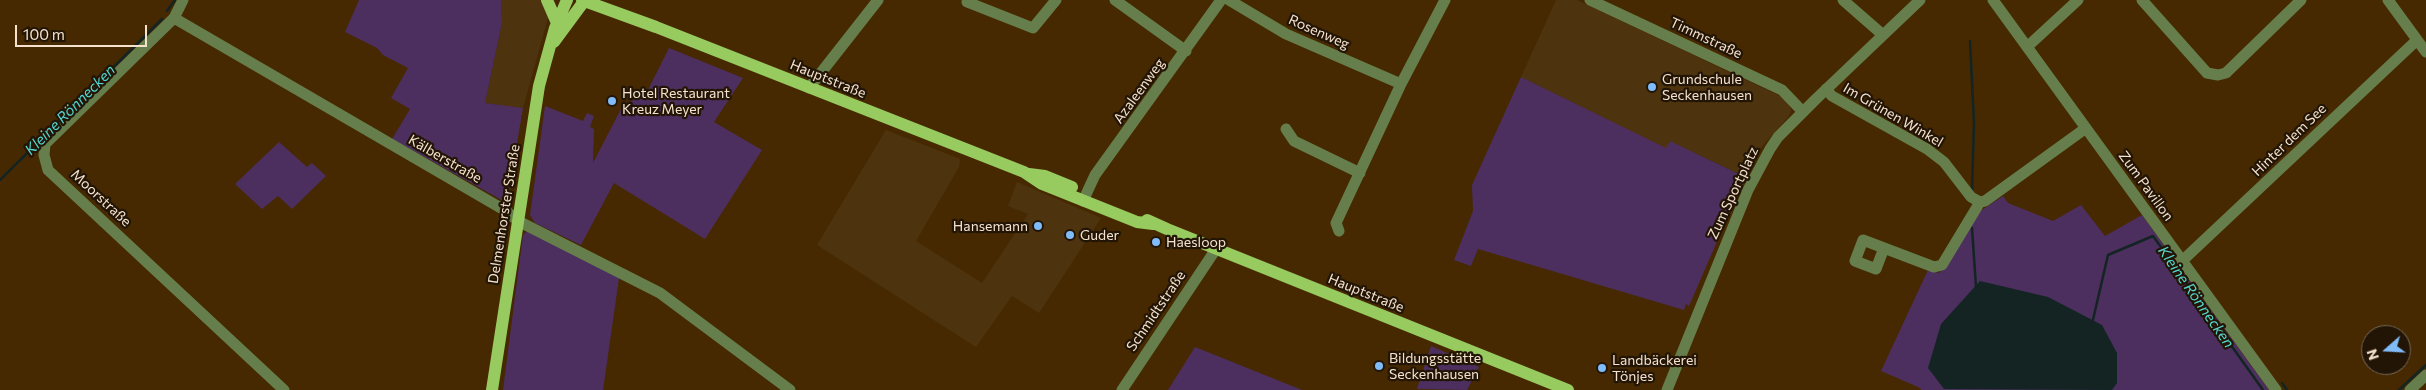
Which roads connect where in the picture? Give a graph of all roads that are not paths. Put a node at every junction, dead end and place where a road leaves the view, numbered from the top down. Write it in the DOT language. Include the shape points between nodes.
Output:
graph roads {
  1 [pos="183,0"];
  2 [pos="547,0"];
  3 [pos="567,0"];
  4 [pos="584,0"];
  5 [pos="608,0"];
  6 [pos="878,0"];
  7 [pos="1056,0"];
  8 [pos="1115,0"];
  9 [pos="1221,0"];
  10 [pos="1229,0"];
  11 [pos="1445,0"];
  12 [pos="1590,0"];
  13 [pos="1843,0"];
  14 [pos="1920,0"];
  15 [pos="1993,0"];
  16 [pos="2078,0"];
  17 [pos="2142,0"];
  18 [pos="2283,0"];
  19 [pos="2301,0"];
  20 [pos="2388,0"];
  21 [pos="967,2"];
  22 [pos="2292,9"];
  23 [pos="616,13"];
  24 [pos="174,18"];
  25 [pos="557,23"];
  26 [pos="1883,35"];
  27 [pos="2417,40"];
  28 [pos="552,44"];
  29 [pos="2027,47"];
  30 [pos="1186,51"];
  31 [pos="2426,52"];
  32 [pos="1401,84"];
  33 [pos="809,88"];
  34 [pos="1826,89"];
  35 [pos="1803,112"];
  36 [pos="2086,128"];
  37 [pos="1286,129"];
  38 [pos="1360,173"];
  39 [pos="1085,197"];
  40 [pos="1980,202"];
  41 [pos="518,221"];
  42 [pos="1339,231"];
  43 [pos="1884,248"];
  44 [pos="1216,249"];
  45 [pos="2182,261"];
  46 [pos="2426,375"];
  47 [pos="284,390"];
  48 [pos="492,390"];
  49 [pos="790,390"];
  50 [pos="1122,390"];
  51 [pos="1568,390"];
  52 [pos="1668,390"];
  53 [pos="2276,390"];
  54 [pos="2410,390"];
  1 -- 24 [label="street"];
  2 -- 25 [label="main road"];
  3 -- 25 [label="main road, Delmenhorster Straße"];
  4 -- 23 [label="main road, Hauptstraße"];
  4 -- 28 [label="main road, Delmenhorster Straße"];
  5 -- 23 [label="main road"];
  6 -- 33 [label="street"];
  7 -- 21 [label="street" via="1033,28"];
  8 -- 30 [label="street"];
  9 -- 30 [label="street, Azaleenweg"];
  10 -- 32 [label="street, Rosenweg" via="1286,34"];
  11 -- 32 [label="street"];
  12 -- 35 [label="street, Timmstraße" via="1782,90"];
  13 -- 26 [label="street"];
  14 -- 26 [label="street, Zum Sportplatz"];
  15 -- 29 [label="street, Zum Pavillon"];
  16 -- 29 [label="street"];
  17 -- 22 [label="street" via="2207,73 2218,75 2226,72"];
  18 -- 22 [label="street"];
  19 -- 22 [label="street"];
  20 -- 27 [label="street"];
  23 -- 33 [label="main road, Hauptstraße"];
  24 -- 41 [label="street, Kälberstraße" via="506,211"];
  24 -- 47 [label="street, Moorstraße" via="45,144 48,170"];
  25 -- 28 [label="main road, Delmenhorster Straße"];
  26 -- 34 [label="street, Zum Sportplatz"];
  27 -- 31 [label="street"];
  27 -- 45 [label="street, Hinter dem See"];
  28 -- 41 [label="main road, Delmenhorster Straße" via="539,86"];
  29 -- 36 [label="street, Zum Pavillon"];
  30 -- 39 [label="street, Azaleenweg" via="1095,175"];
  32 -- 38 [label="street"];
  33 -- 39 [label="main road, Hauptstraße" via="1029,174 1042,184"];
  34 -- 35 [label="street, Zum Sportplatz"];
  34 -- 40 [label="street, Im Grünen Winkel" via="1832,96 1944,162 1971,197"];
  35 -- 52 [label="street, Zum Sportplatz" via="1778,137 1758,170"];
  36 -- 40 [label="street"];
  36 -- 45 [label="street, Zum Pavillon"];
  37 -- 38 [label="street" via="1294,141"];
  38 -- 42 [label="street" via="1336,223"];
  39 -- 44 [label="main road, Hauptstraße" via="1137,222 1153,224"];
  40 -- 43 [label="street" via="1942,265 1934,267"];
  41 -- 48 [label="main road, Delmenhorster Straße"];
  41 -- 49 [label="street, Kälberstraße" via="660,293"];
  44 -- 50 [label="street, Schmidtstraße"];
  44 -- 51 [label="main road, Hauptstraße"];
  45 -- 53 [label="street, Zum Pavillon"];
  46 -- 54 [label="street"];
}
